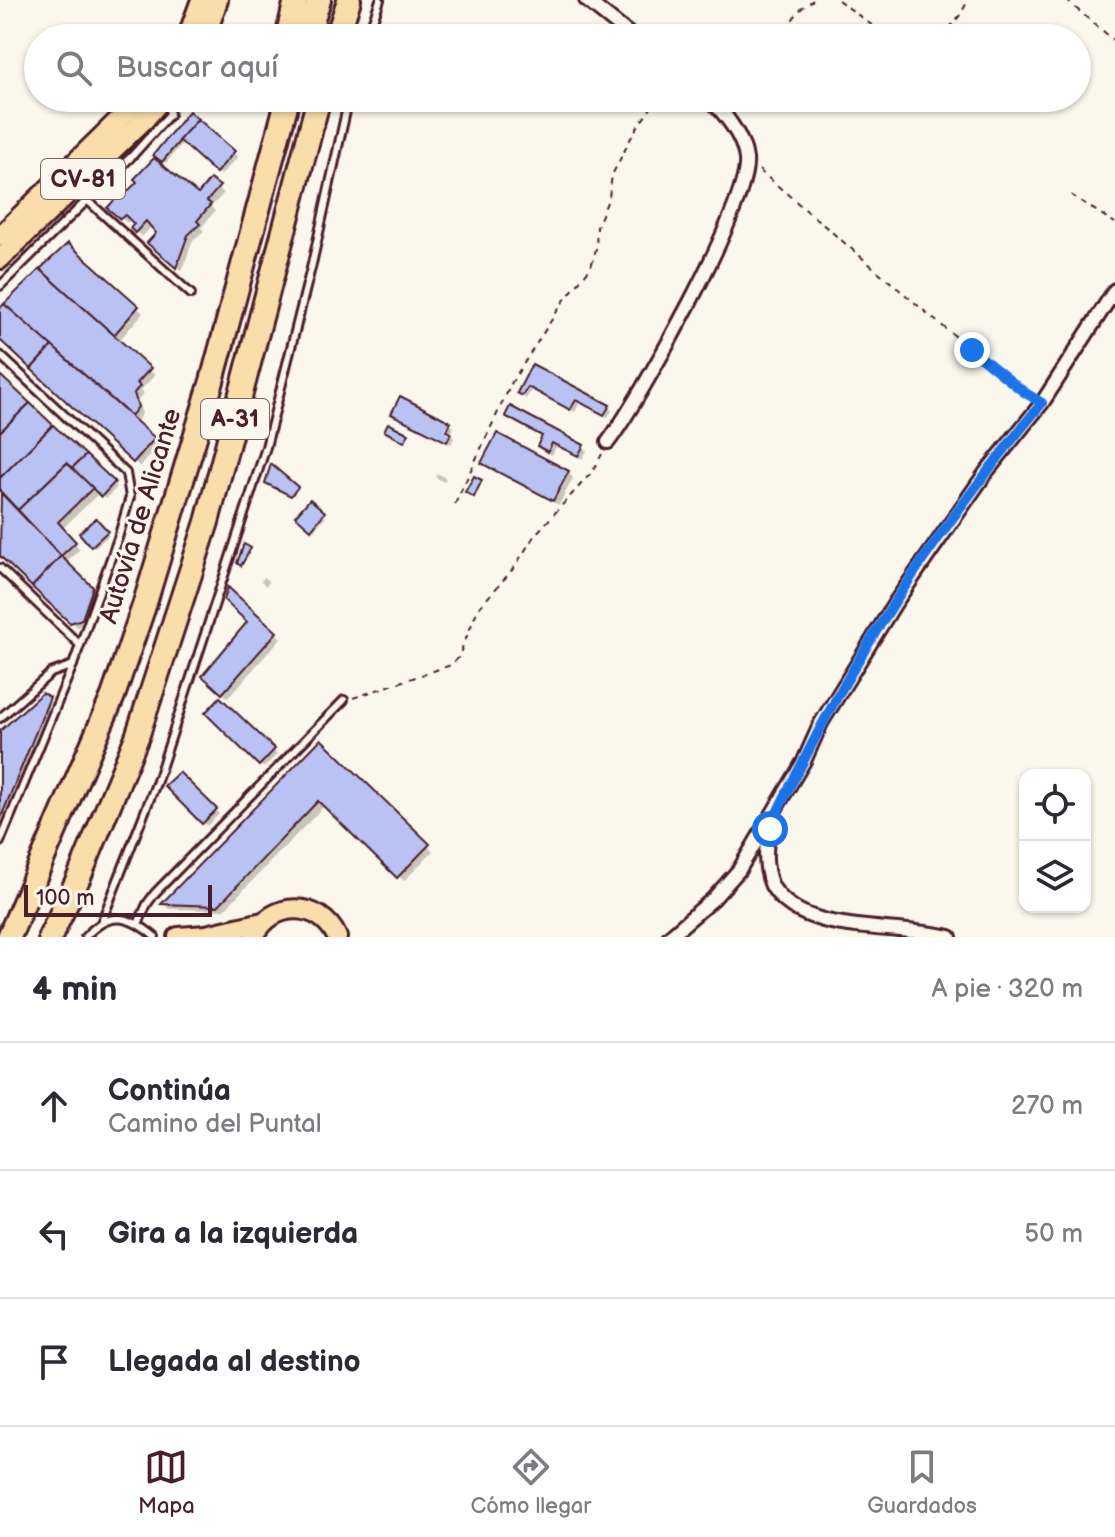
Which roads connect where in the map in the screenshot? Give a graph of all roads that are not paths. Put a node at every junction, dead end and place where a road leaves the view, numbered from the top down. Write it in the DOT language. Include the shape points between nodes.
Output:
graph roads {
  1 [pos="201,0"];
  2 [pos="218,0"];
  3 [pos="296,0"];
  4 [pos="319,0"];
  5 [pos="349,0"];
  6 [pos="380,0"];
  7 [pos="586,0"];
  8 [pos="192,24"];
  9 [pos="210,24"];
  10 [pos="290,24"];
  11 [pos="311,24"];
  12 [pos="341,24"];
  13 [pos="372,24"];
  14 [pos="616,24"];
  15 [pos="127,112"];
  16 [pos="151,112"];
  17 [pos="169,112"];
  18 [pos="271,112"];
  19 [pos="284,112"];
  20 [pos="315,112"];
  21 [pos="346,112"];
  22 [pos="720,112"];
  23 [pos="264,181"];
  24 [pos="87,200"];
  25 [pos="0,236"];
  26 [pos="0,259"];
  27 [pos="0,286"];
  28 [pos="1115,290"];
  29 [pos="191,294"];
  30 [pos="0,355"];
  31 [pos="608,442"];
  32 [pos="0,568"];
  33 [pos="80,645"];
  34 [pos="73,665"];
  35 [pos="344,700"];
  36 [pos="0,718"];
  37 [pos="781,800"];
  38 [pos="0,842"];
  39 [pos="112,899"];
  40 [pos="121,918"];
  41 [pos="101,923"];
  42 [pos="138,924"];
  43 [pos="258,929"];
  44 [pos="54,933"];
  45 [pos="342,936"];
  46 [pos="9,937"];
  47 [pos="85,937"];
  48 [pos="155,937"];
  49 [pos="178,937"];
  50 [pos="669,937"];
  51 [pos="950,937"];
  1 -- 8 [label="main road"];
  2 -- 9 [label="main road"];
  3 -- 10 [label="highway"];
  4 -- 11 [label="highway"];
  5 -- 12 [label="highway"];
  6 -- 13 [label="lane"];
  7 -- 14 [label="street"];
  15 -- 25 [label="main road, CV-81"];
  16 -- 26 [label="main road, CV-81"];
  17 -- 24 [label="lane"];
  18 -- 23 [label="highway" via="263,145"];
  19 -- 23 [label="highway, Autovía de Alicante / A-31"];
  20 -- 44 [label="highway, A-31" via="207,522 137,737"];
  21 -- 39 [label="lane" via="266,447 157,781"];
  22 -- 31 [label="street" via="746,158 740,195 650,376"];
  23 -- 46 [label="highway, Autovía de Alicante / A-31" via="212,381 144,606 113,696"];
  24 -- 27 [label="lane"];
  24 -- 29 [label="lane"];
  28 -- 37 [label="street" via="1042,403 987,471 895,603"];
  30 -- 33 [label="lane" via="129,480 127,509"];
  32 -- 33 [label="lane"];
  33 -- 34 [label="lane"];
  34 -- 36 [label="lane" via="51,673"];
  34 -- 38 [label="lane"];
  35 -- 42 [label="lane" via="155,893"];
  37 -- 50 [label="street" via="731,881"];
  37 -- 51 [label="street" via="768,837 766,864 776,895 795,916 806,924 846,931"];
  39 -- 40 [label="lane"];
  39 -- 41 [label="lane"];
  40 -- 41 [label="lane"];
  40 -- 42 [label="lane"];
  41 -- 47 [label="lane"];
  42 -- 48 [label="lane"];
  43 -- 45 [label="main road" via="275,913 302,909 316,913"];
  43 -- 49 [label="main road"];
}
